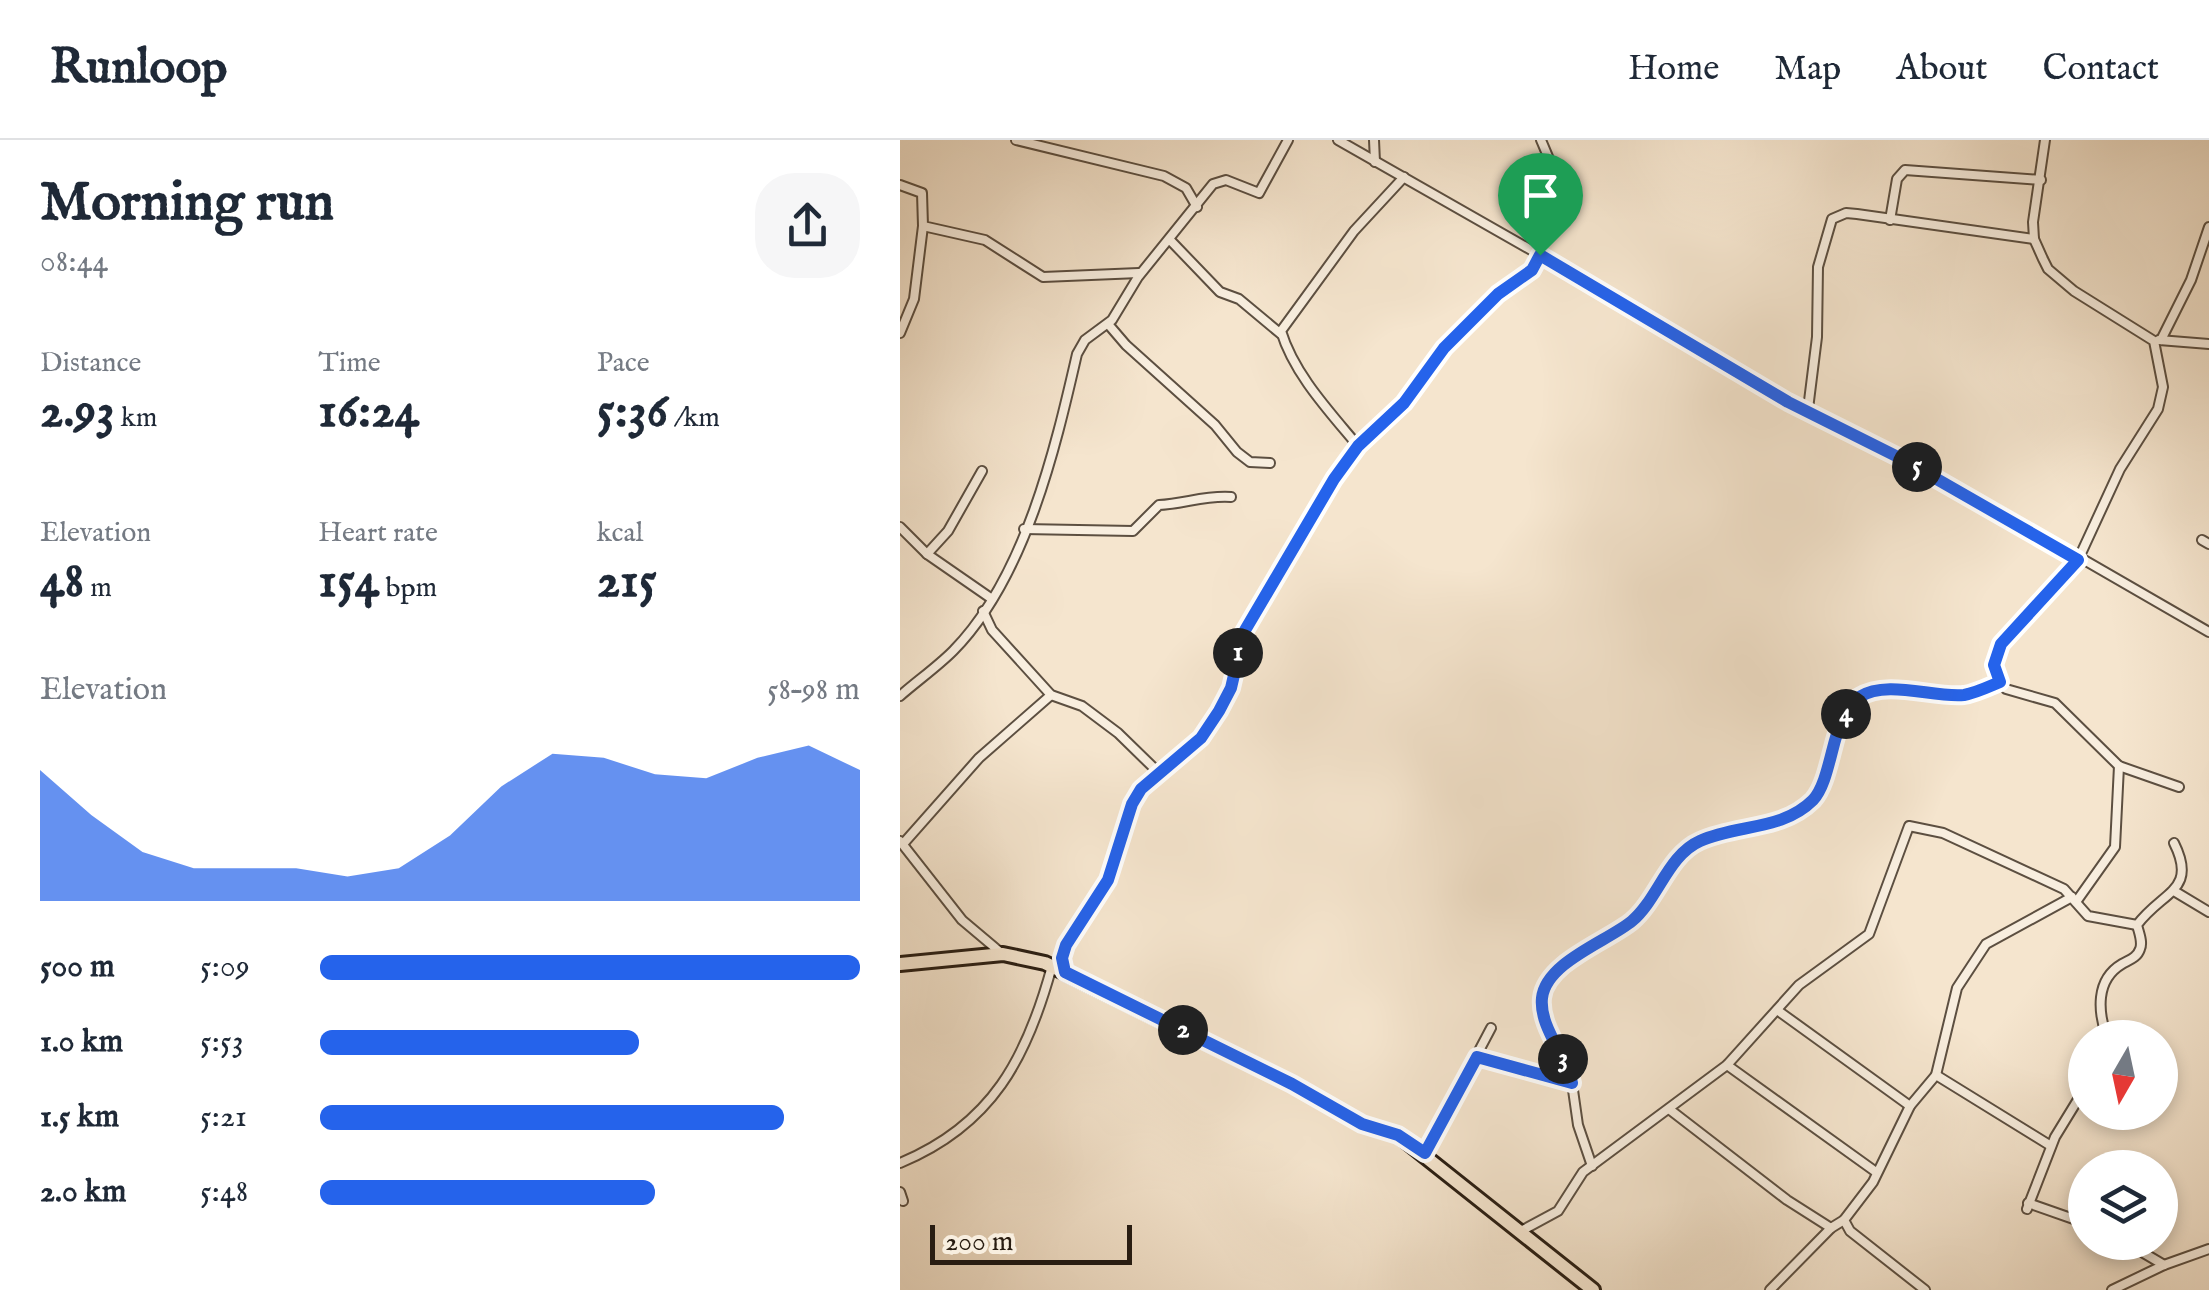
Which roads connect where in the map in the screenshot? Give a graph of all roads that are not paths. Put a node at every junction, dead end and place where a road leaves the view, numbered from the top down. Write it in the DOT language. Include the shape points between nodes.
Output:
graph roads {
  1 [pos="1016,140"];
  2 [pos="1288,140"];
  3 [pos="1338,140"];
  4 [pos="1374,140"];
  5 [pos="1541,140"];
  6 [pos="2045,140"];
  7 [pos="1375,162"];
  8 [pos="1404,177"];
  9 [pos="2041,180"];
  10 [pos="900,185"];
  11 [pos="1197,207"];
  12 [pos="1890,220"];
  13 [pos="923,226"];
  14 [pos="2209,227"];
  15 [pos="2034,239"];
  16 [pos="1170,240"];
  17 [pos="1540,255"];
  18 [pos="1143,272"];
  19 [pos="1108,324"];
  20 [pos="900,333"];
  21 [pos="1280,334"];
  22 [pos="2158,340"];
  23 [pos="2209,344"];
  24 [pos="1808,409"];
  25 [pos="1358,446"];
  26 [pos="1270,463"];
  27 [pos="982,471"];
  28 [pos="1231,497"];
  29 [pos="900,527"];
  30 [pos="1024,529"];
  31 [pos="927,554"];
  32 [pos="2078,560"];
  33 [pos="992,599"];
  34 [pos="983,611"];
  35 [pos="2209,632"];
  36 [pos="2000,682"];
  37 [pos="1051,695"];
  38 [pos="900,696"];
  39 [pos="2118,766"];
  40 [pos="1159,773"];
  41 [pos="2178,788"];
  42 [pos="902,843"];
  43 [pos="2174,843"];
  44 [pos="2174,892"];
  45 [pos="2074,899"];
  46 [pos="2209,912"];
  47 [pos="2137,926"];
  48 [pos="1003,954"];
  49 [pos="900,964"];
  50 [pos="1058,969"];
  51 [pos="1777,1010"];
  52 [pos="2101,1020"];
  53 [pos="1491,1028"];
  54 [pos="1477,1057"];
  55 [pos="1727,1065"];
  56 [pos="1936,1075"];
  57 [pos="1572,1083"];
  58 [pos="1910,1106"];
  59 [pos="1669,1109"];
  60 [pos="2068,1117"];
  61 [pos="2051,1146"];
  62 [pos="1425,1153"];
  63 [pos="900,1163"];
  64 [pos="1592,1166"];
  65 [pos="1876,1172"];
  66 [pos="2068,1218"];
  67 [pos="1844,1220"];
  68 [pos="1830,1228"];
  69 [pos="1522,1231"];
  70 [pos="2209,1249"];
  71 [pos="2156,1260"];
  72 [pos="2164,1265"];
  73 [pos="1593,1290"];
  74 [pos="1770,1290"];
  75 [pos="1925,1290"];
  76 [pos="2112,1290"];
  1 -- 11 [label="street" via="1164,176 1186,188"];
  2 -- 11 [label="street" via="1259,192 1221,180"];
  3 -- 7 [label="street"];
  4 -- 7 [label="street"];
  5 -- 17 [label="street" via="1553,186"];
  6 -- 9 [label="street"];
  7 -- 8 [label="street"];
  8 -- 17 [label="street"];
  8 -- 21 [label="street" via="1354,231"];
  9 -- 12 [label="street" via="1905,170 1897,179"];
  9 -- 15 [label="street"];
  10 -- 13 [label="street" via="922,194"];
  11 -- 16 [label="street"];
  12 -- 15 [label="street"];
  12 -- 24 [label="street" via="1846,214 1826,232"];
  13 -- 18 [label="street" via="985,240 1043,277"];
  13 -- 20 [label="street" via="914,299"];
  14 -- 22 [label="street" via="2191,280"];
  15 -- 22 [label="street" via="2056,277"];
  16 -- 18 [label="street"];
  16 -- 21 [label="street" via="1220,292"];
  17 -- 24 [label="street"];
  17 -- 25 [label="street" via="1532,270 1444,348 1404,403"];
  18 -- 19 [label="street"];
  19 -- 26 [label="street" via="1237,452 1255,464"];
  19 -- 30 [label="street" via="1078,354 1052,463"];
  21 -- 25 [label="street" via="1324,406"];
  22 -- 23 [label="street"];
  22 -- 32 [label="street" via="2161,402 2120,469"];
  24 -- 32 [label="street"];
  25 -- 40 [label="street" via="1261,598 1244,632 1227,698 1201,738"];
  27 -- 31 [label="street"];
  28 -- 30 [label="street" via="1159,506 1133,531"];
  29 -- 31 [label="street"];
  30 -- 33 [label="street"];
  31 -- 33 [label="street"];
  32 -- 35 [label="street"];
  32 -- 36 [label="street" via="2001,644 1994,665"];
  33 -- 34 [label="street"];
  34 -- 37 [label="street"];
  34 -- 38 [label="street" via="953,651"];
  36 -- 39 [label="street" via="2054,703"];
  36 -- 57 [label="street" via="1964,694 1881,690 1858,697 1814,799 1768,825 1689,847 1638,916 1578,952 1544,990 1542,1008"];
  37 -- 40 [label="street" via="1082,706"];
  37 -- 42 [label="street" via="979,758"];
  39 -- 41 [label="street"];
  39 -- 45 [label="street" via="2115,847"];
  40 -- 50 [label="street" via="1132,804 1108,880"];
  42 -- 48 [label="street" via="962,920"];
  43 -- 44 [label="street" via="2185,865"];
  44 -- 46 [label="street"];
  44 -- 47 [label="street"];
  45 -- 47 [label="street" via="2088,916"];
  45 -- 51 [label="street" via="1954,838 1909,826 1869,934 1799,985"];
  45 -- 56 [label="street" via="1986,944 1957,988"];
  47 -- 52 [label="street" via="2140,949 2109,974"];
  48 -- 49 [label="main road"];
  48 -- 50 [label="main road"];
  50 -- 62 [label="main road"];
  50 -- 63 [label="street" via="998,1093 960,1130"];
  51 -- 55 [label="street"];
  51 -- 58 [label="street"];
  53 -- 54 [label="street"];
  54 -- 57 [label="street"];
  54 -- 62 [label="street"];
  55 -- 59 [label="street"];
  55 -- 65 [label="street"];
  56 -- 58 [label="street"];
  56 -- 61 [label="street"];
  57 -- 64 [label="street"];
  58 -- 65 [label="street"];
  59 -- 64 [label="street"];
  59 -- 68 [label="street"];
  60 -- 61 [label="street"];
  61 -- 66 [label="street" via="2028,1206"];
  62 -- 69 [label="main road"];
  64 -- 69 [label="street" via="1576,1179 1558,1212"];
  65 -- 67 [label="street"];
  67 -- 68 [label="street"];
  67 -- 75 [label="street"];
  68 -- 74 [label="street"];
  69 -- 73 [label="main road"];
  70 -- 72 [label="street"];
  71 -- 72 [label="street"];
  72 -- 76 [label="street"];
}
